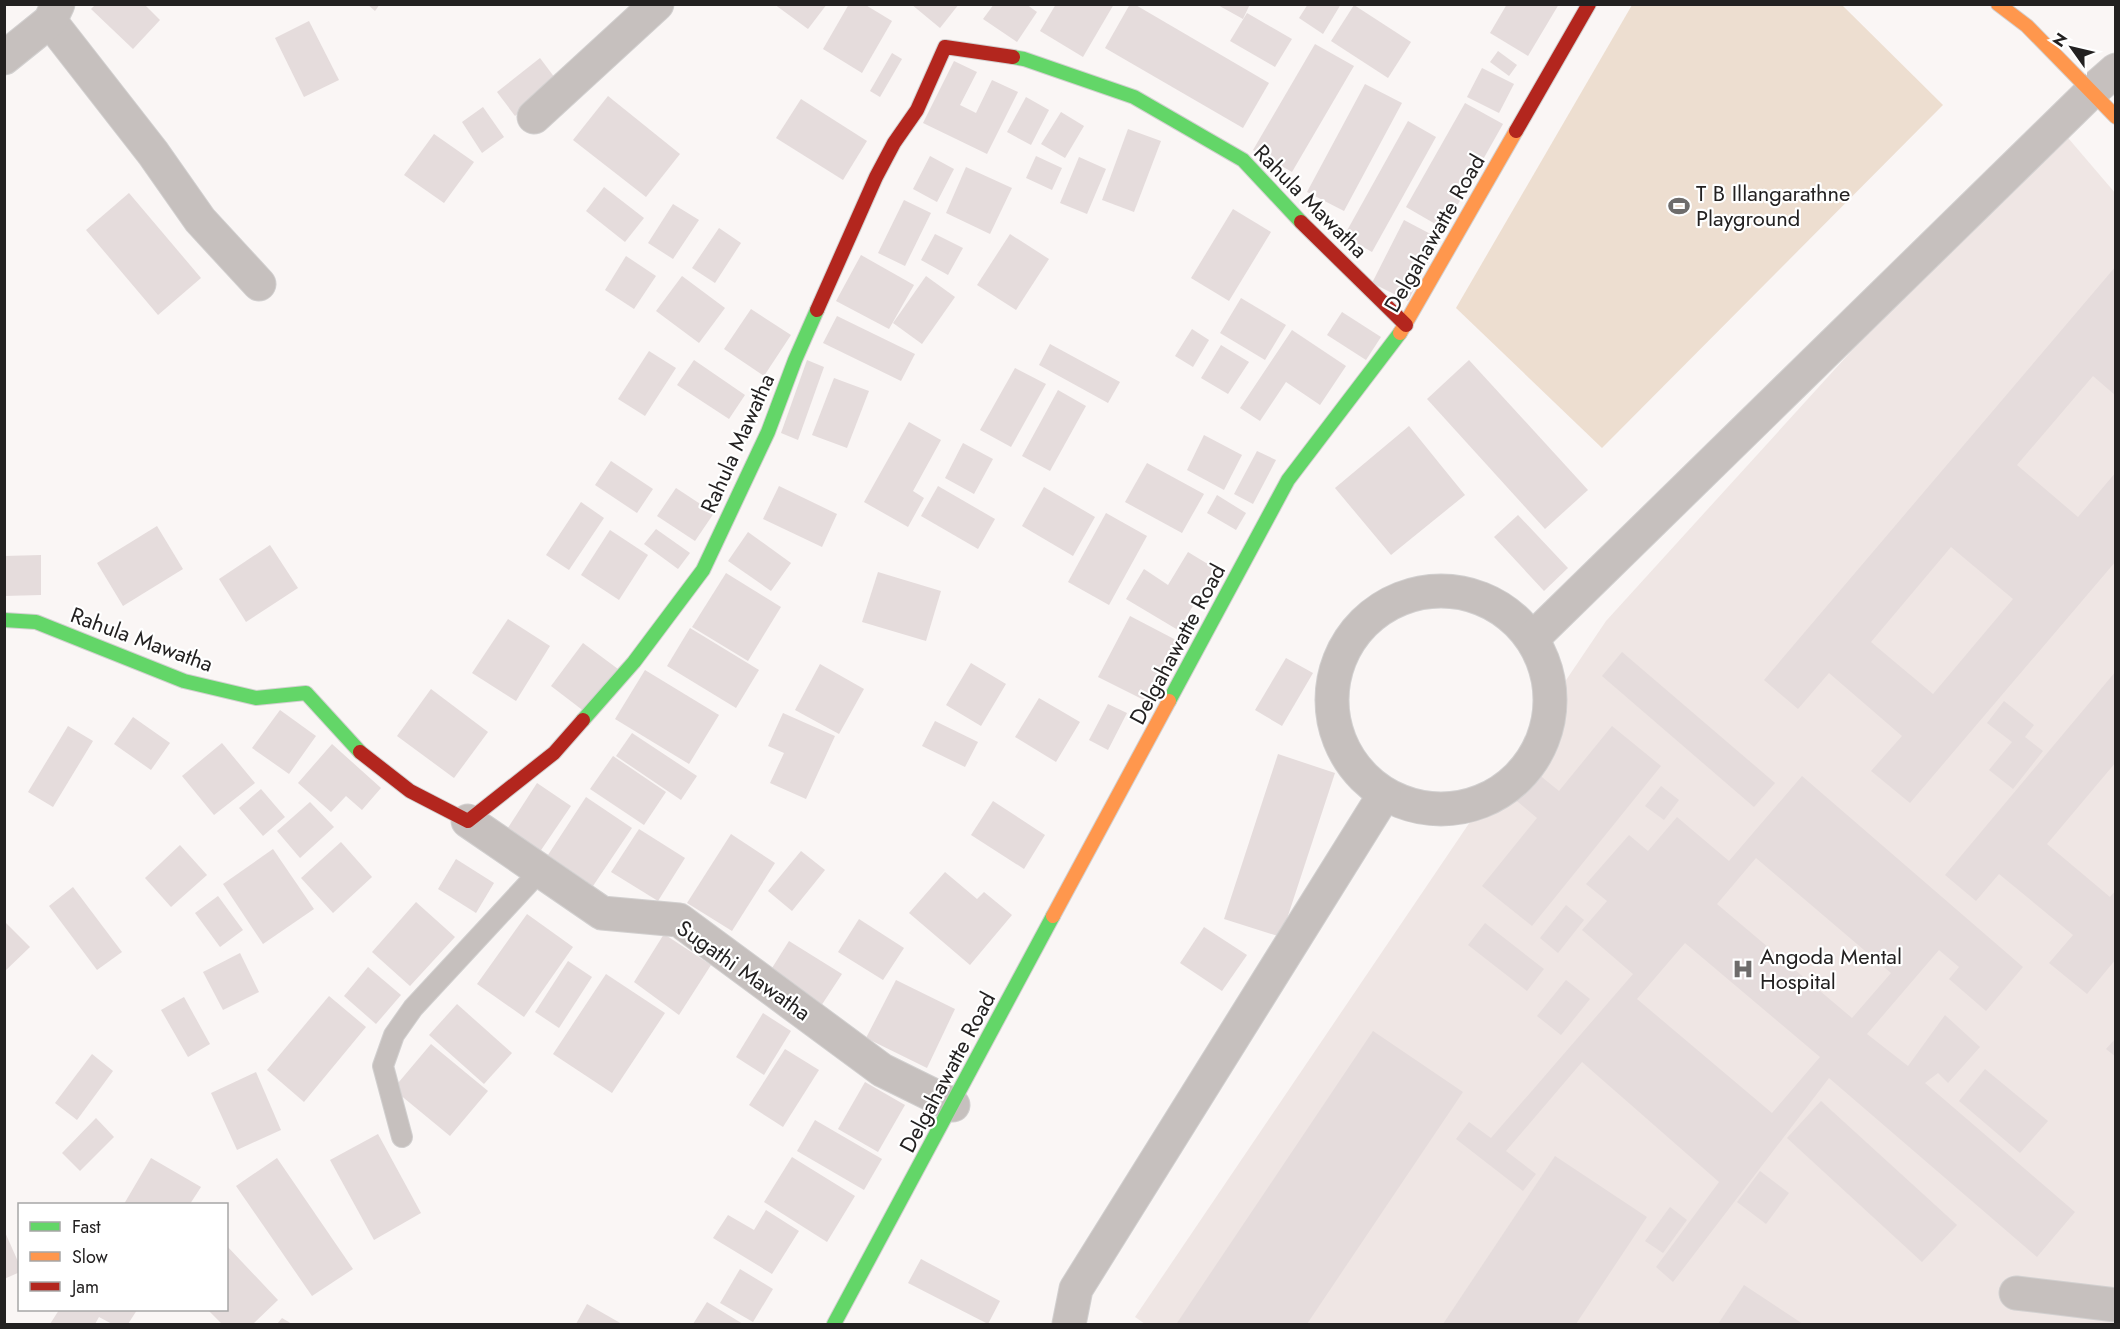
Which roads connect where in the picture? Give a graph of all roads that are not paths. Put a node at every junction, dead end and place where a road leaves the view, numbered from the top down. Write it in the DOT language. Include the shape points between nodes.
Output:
graph roads {
  1 [pos="657,4"];
  2 [pos="1589,4"];
  3 [pos="1998,4"];
  4 [pos="54,13"];
  5 [pos="4,58"];
  6 [pos="2115,70"];
  7 [pos="2091,92"];
  8 [pos="534,117"];
  9 [pos="2115,117"];
  10 [pos="259,284"];
  11 [pos="1406,325"];
  12 [pos="4,620"];
  13 [pos="1532,639"];
  14 [pos="1384,795"];
  15 [pos="468,821"];
  16 [pos="540,871"];
  17 [pos="953,1105"];
  18 [pos="402,1137"];
  19 [pos="2016,1293"];
  20 [pos="2115,1305"];
  21 [pos="834,1324"];
  22 [pos="1070,1324"];
  1 -- 8 [label="street"];
  2 -- 11 [label="street, Delgahawatte Road"];
  3 -- 7 [label="street" via="2027,26"];
  4 -- 5 [label="street"];
  4 -- 10 [label="street" via="200,220"];
  6 -- 7 [label="street"];
  7 -- 9 [label="street"];
  7 -- 13 [label="street"];
  11 -- 15 [label="street, Rahula Mawatha" via="1243,160 1134,97 1024,59 945,47 917,110 876,177 795,360 768,432 703,570 633,662 554,753"];
  11 -- 17 [label="street, Delgahawatte Road" via="1288,480"];
  12 -- 15 [label="street, Rahula Mawatha" via="36,622 184,681 256,698 306,693 356,749 410,791"];
  13 -- 14 [label="street" via="1547,673 1550,709 1540,745 1520,776 1490,798 1455,809 1418,808"];
  13 -- 14 [label="street" via="1508,614 1476,596 1442,591 1406,596 1375,613 1350,639 1335,671 1332,706 1339,741 1357,772"];
  14 -- 22 [label="street" via="1076,1289"];
  15 -- 16 [label="street, Sugathi Mawatha"];
  16 -- 17 [label="street, Sugathi Mawatha" via="602,913 679,920 882,1070"];
  16 -- 18 [label="lane" via="413,1008 394,1035 383,1066"];
  17 -- 21 [label="street, Delgahawatte Road"];
  19 -- 20 [label="street"];
}
